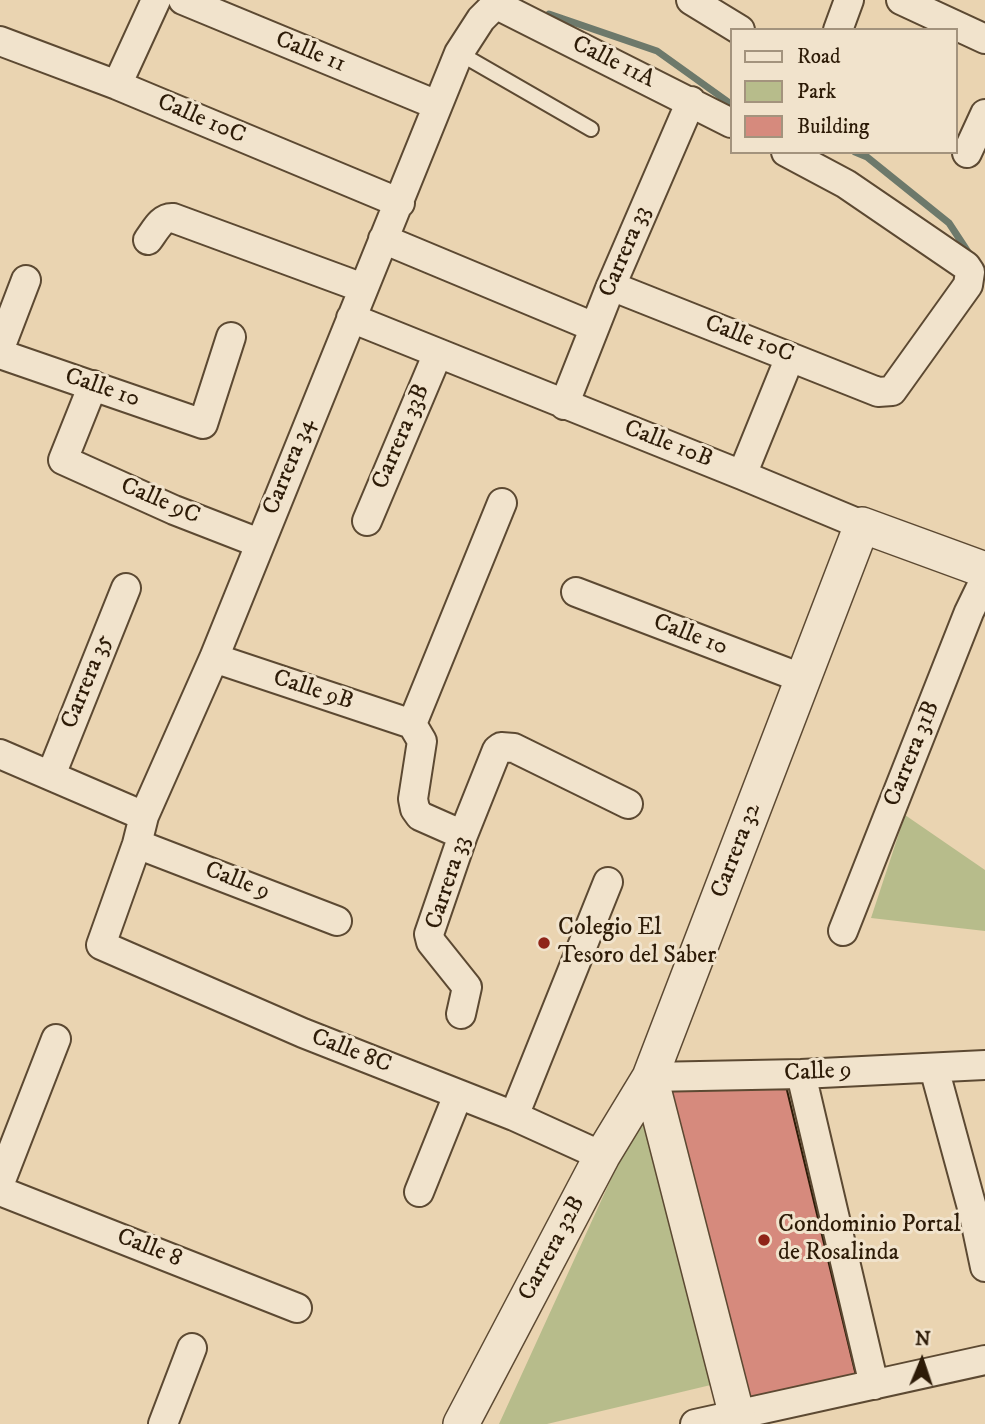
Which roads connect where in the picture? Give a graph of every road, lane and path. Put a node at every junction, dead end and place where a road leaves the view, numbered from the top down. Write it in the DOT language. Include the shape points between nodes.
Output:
graph roads {
  1 [pos="156,0"];
  2 [pos="183,0"];
  3 [pos="849,0"];
  4 [pos="901,0"];
  5 [pos="497,2"];
  6 [pos="696,2"];
  7 [pos="737,28"];
  8 [pos="839,28"];
  9 [pos="985,39"];
  10 [pos="0,41"];
  11 [pos="459,53"];
  12 [pos="117,85"];
  13 [pos="691,101"];
  14 [pos="437,105"];
  15 [pos="730,122"];
  16 [pos="591,129"];
  17 [pos="790,154"];
  18 [pos="400,203"];
  19 [pos="383,239"];
  20 [pos="148,240"];
  21 [pos="26,281"];
  22 [pos="611,286"];
  23 [pos="363,288"];
  24 [pos="351,318"];
  25 [pos="594,327"];
  26 [pos="231,337"];
  27 [pos="0,348"];
  28 [pos="438,353"];
  29 [pos="0,354"];
  30 [pos="790,357"];
  31 [pos="93,385"];
  32 [pos="564,405"];
  33 [pos="742,475"];
  34 [pos="502,503"];
  35 [pos="367,522"];
  36 [pos="862,525"];
  37 [pos="259,543"];
  38 [pos="985,570"];
  39 [pos="985,579"];
  40 [pos="126,588"];
  41 [pos="576,592"];
  42 [pos="214,659"];
  43 [pos="804,680"];
  44 [pos="412,724"];
  45 [pos="0,754"];
  46 [pos="51,775"];
  47 [pos="628,804"];
  48 [pos="144,816"];
  49 [pos="463,835"];
  50 [pos="137,844"];
  51 [pos="608,882"];
  52 [pos="337,921"];
  53 [pos="843,931"];
  54 [pos="101,945"];
  55 [pos="461,1014"];
  56 [pos="56,1039"];
  57 [pos="985,1065"];
  58 [pos="934,1068"];
  59 [pos="801,1074"];
  60 [pos="650,1077"];
  61 [pos="458,1095"];
  62 [pos="514,1116"];
  63 [pos="602,1156"];
  64 [pos="0,1183"];
  65 [pos="0,1191"];
  66 [pos="419,1192"];
  67 [pos="979,1214"];
  68 [pos="985,1267"];
  69 [pos="297,1308"];
  70 [pos="192,1348"];
  71 [pos="985,1360"];
  72 [pos="874,1385"];
  73 [pos="738,1419"];
  74 [pos="163,1424"];
  75 [pos="461,1424"];
  76 [pos="695,1424"];
  1 -- 12 [label="street"];
  2 -- 14 [label="street, Calle 11"];
  3 -- 8 [label="street"];
  4 -- 9 [label="street"];
  5 -- 11 [label="street, Carrera 34"];
  5 -- 13 [label="street, Calle 11A"];
  6 -- 7 [label="street"];
  10 -- 12 [label="street, Calle 10C"];
  11 -- 14 [label="street, Carrera 34"];
  11 -- 16 [label="lane"];
  12 -- 18 [label="street, Calle 10C"];
  13 -- 15 [label="street, Calle 11A"];
  13 -- 22 [label="street, Carrera 33"];
  14 -- 18 [label="street, Carrera 34"];
  17 -- 30 [label="street, Calle 10C" via="846,184 970,272 968,285 892,391 878,392"];
  18 -- 19 [label="street, Carrera 34"];
  19 -- 23 [label="street, Carrera 34"];
  19 -- 25 [label="street"];
  20 -- 23 [label="street" via="162,222 173,218"];
  21 -- 27 [label="street"];
  22 -- 25 [label="street, Carrera 33"];
  22 -- 30 [label="street, Calle 10C"];
  23 -- 24 [label="street, Carrera 34"];
  24 -- 28 [label="street, Calle 10B"];
  24 -- 37 [label="street, Carrera 34"];
  25 -- 32 [label="street, Carrera 33"];
  26 -- 31 [label="street, Calle 10" via="203,424"];
  28 -- 32 [label="street, Calle 10B"];
  28 -- 35 [label="street, Carrera 33B"];
  29 -- 31 [label="street, Calle 10"];
  30 -- 33 [label="street"];
  31 -- 37 [label="street, Calle 9C" via="63,460"];
  32 -- 33 [label="street, Calle 10B"];
  33 -- 36 [label="street, Calle 10B"];
  34 -- 44 [label="street"];
  36 -- 38 [label="street, Calle 10B"];
  36 -- 43 [label="street, Carrera 32"];
  37 -- 42 [label="street, Carrera 34"];
  39 -- 53 [label="street, Carrera 31B"];
  40 -- 46 [label="street, Carrera 35"];
  41 -- 43 [label="street, Calle 10"];
  42 -- 44 [label="street, Calle 9B"];
  42 -- 48 [label="street, Carrera 34"];
  43 -- 60 [label="street, Carrera 32"];
  44 -- 49 [label="street" via="422,741 415,809 420,816"];
  45 -- 46 [label="street"];
  46 -- 48 [label="street"];
  47 -- 49 [label="street, Carrera 33" via="514,748 501,747"];
  48 -- 50 [label="street, Carrera 34"];
  49 -- 55 [label="street, Carrera 33" via="429,934 467,987"];
  50 -- 52 [label="street, Calle 9"];
  50 -- 54 [label="street, Carrera 34"];
  51 -- 62 [label="street"];
  54 -- 61 [label="street, Calle 8C"];
  56 -- 64 [label="street"];
  57 -- 58 [label="street, Calle 9"];
  58 -- 59 [label="street, Calle 9"];
  58 -- 67 [label="street"];
  59 -- 60 [label="street, Calle 9"];
  59 -- 72 [label="street"];
  60 -- 63 [label="street, Carrera 32B"];
  60 -- 73 [label="street"];
  61 -- 62 [label="street, Calle 8C"];
  61 -- 66 [label="street"];
  62 -- 63 [label="street, Calle 8C"];
  63 -- 75 [label="street, Carrera 32B"];
  65 -- 69 [label="street, Calle 8"];
  67 -- 68 [label="street"];
  70 -- 74 [label="street"];
  71 -- 72 [label="street"];
  72 -- 73 [label="street"];
  73 -- 76 [label="street"];
}
